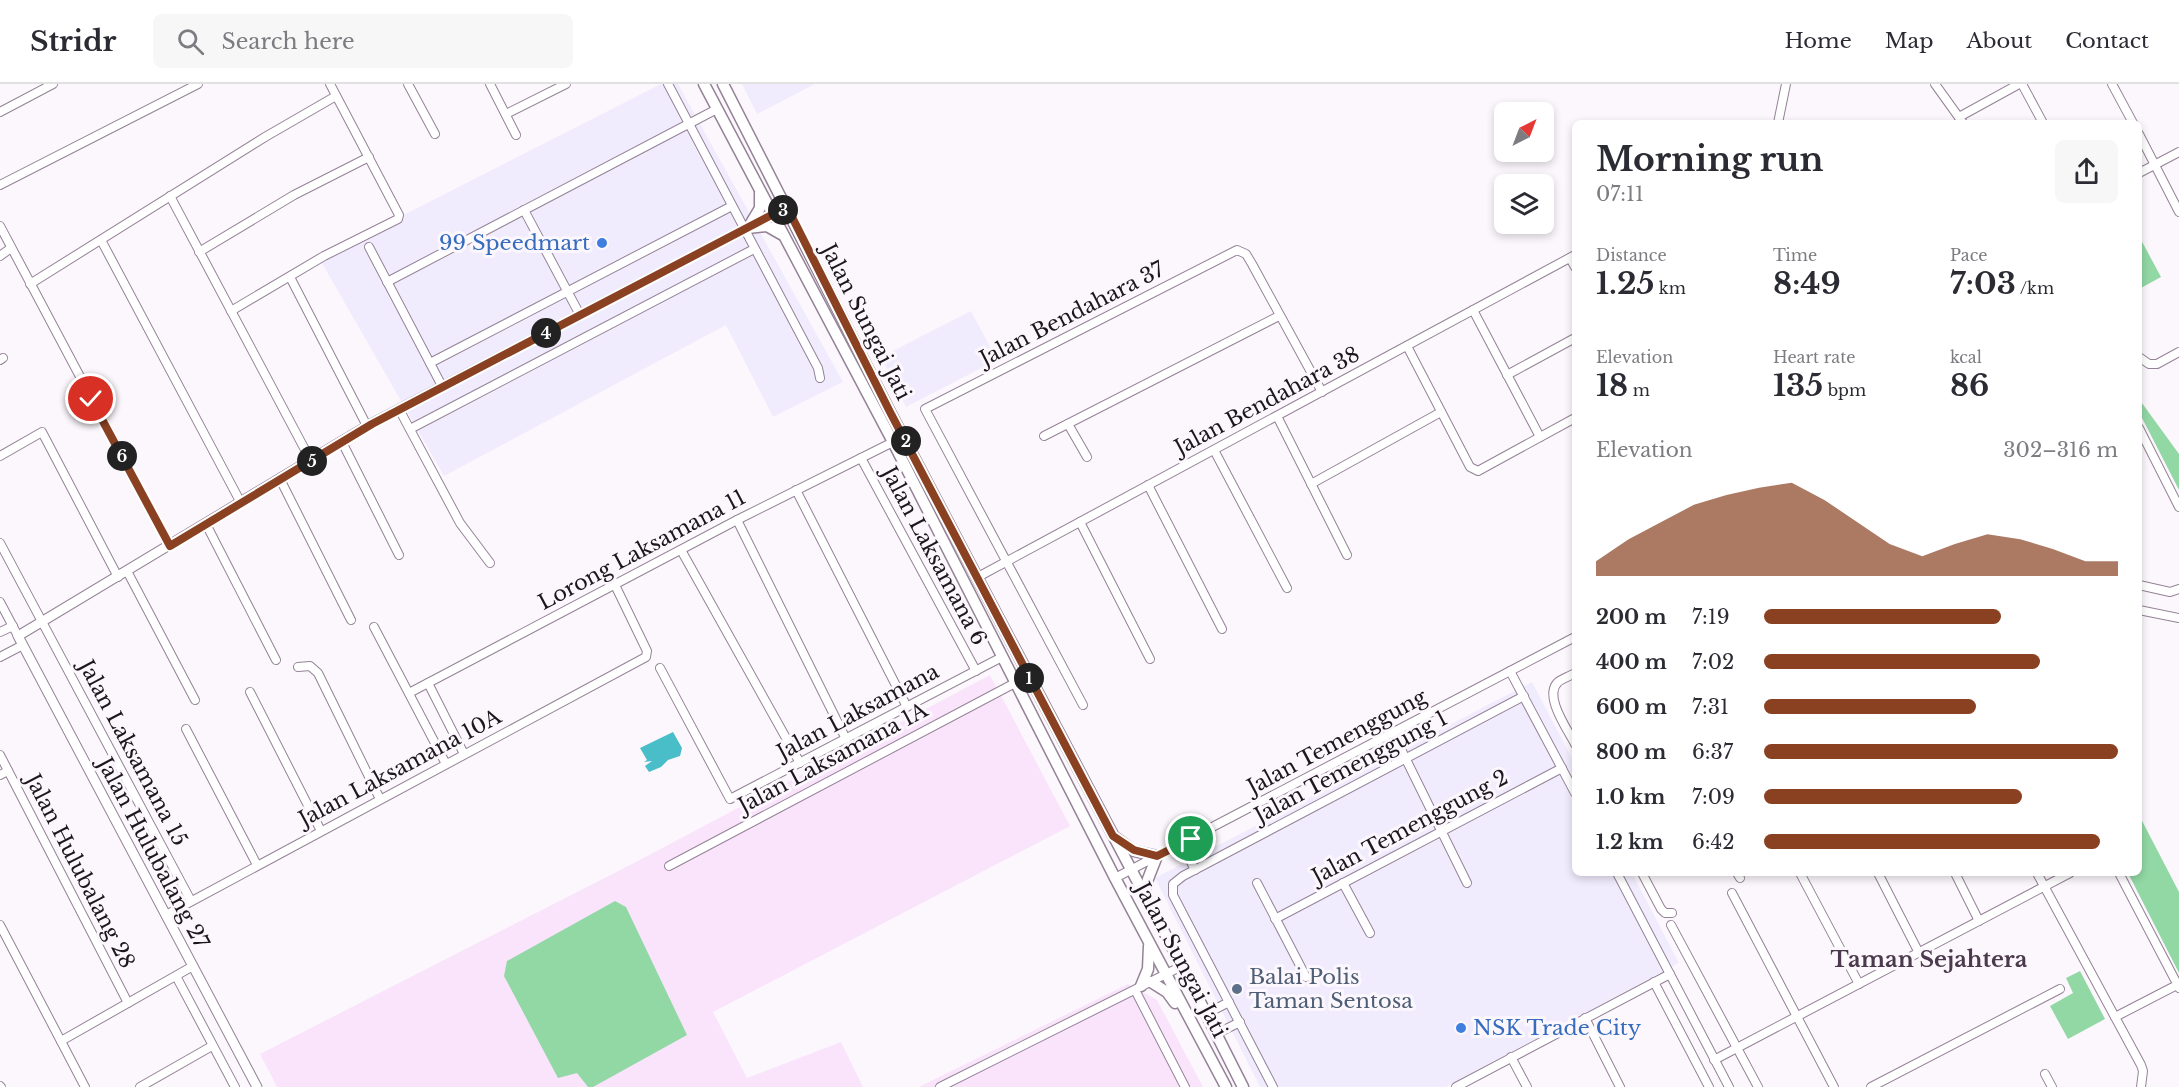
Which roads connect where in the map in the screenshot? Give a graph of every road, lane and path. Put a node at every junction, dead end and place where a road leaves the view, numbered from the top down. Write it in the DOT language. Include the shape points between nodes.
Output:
graph roads {
  1 [pos="53,84"];
  2 [pos="198,84"];
  3 [pos="330,84"];
  4 [pos="408,84"];
  5 [pos="490,84"];
  6 [pos="566,84"];
  7 [pos="669,84"];
  8 [pos="704,84"];
  9 [pos="723,84"];
  10 [pos="1786,84"];
  11 [pos="1935,84"];
  12 [pos="2021,84"];
  13 [pos="2112,84"];
  14 [pos="336,96"];
  15 [pos="717,109"];
  16 [pos="0,112"];
  17 [pos="506,114"];
  18 [pos="1779,120"];
  19 [pos="1961,120"];
  20 [pos="2041,120"];
  21 [pos="2131,120"];
  22 [pos="689,123"];
  23 [pos="435,134"];
  24 [pos="516,135"];
  25 [pos="2142,140"];
  26 [pos="2179,152"];
  27 [pos="369,157"];
  28 [pos="2155,164"];
  29 [pos="2142,171"];
  30 [pos="0,185"];
  31 [pos="760,190"];
  32 [pos="170,196"];
  33 [pos="732,206"];
  34 [pos="787,207"];
  35 [pos="524,210"];
  36 [pos="2179,212"];
  37 [pos="773,215"];
  38 [pos="0,226"];
  39 [pos="746,229"];
  40 [pos="784,236"];
  41 [pos="101,240"];
  42 [pos="369,247"];
  43 [pos="11,249"];
  44 [pos="754,249"];
  45 [pos="199,252"];
  46 [pos="0,255"];
  47 [pos="1572,256"];
  48 [pos="290,277"];
  49 [pos="387,282"];
  50 [pos="30,284"];
  51 [pos="567,291"];
  52 [pos="1473,310"];
  53 [pos="231,311"];
  54 [pos="580,315"];
  55 [pos="1279,316"];
  56 [pos="1572,340"];
  57 [pos="1407,346"];
  58 [pos="2179,352"];
  59 [pos="2142,359"];
  60 [pos="430,363"];
  61 [pos="1507,375"];
  62 [pos="820,378"];
  63 [pos="442,386"];
  64 [pos="1322,392"];
  65 [pos="399,410"];
  66 [pos="1441,412"];
  67 [pos="1277,416"];
  68 [pos="1572,420"];
  69 [pos="1068,424"];
  70 [pos="367,426"];
  71 [pos="410,429"];
  72 [pos="2142,434"];
  73 [pos="1044,436"];
  74 [pos="1540,437"];
  75 [pos="342,442"];
  76 [pos="892,442"];
  77 [pos="1214,450"];
  78 [pos="0,456"];
  79 [pos="1086,457"];
  80 [pos="861,458"];
  81 [pos="311,461"];
  82 [pos="280,479"];
  83 [pos="1311,484"];
  84 [pos="1148,485"];
  85 [pos="796,490"];
  86 [pos="241,503"];
  87 [pos="2179,507"];
  88 [pos="737,520"];
  89 [pos="1080,522"];
  90 [pos="206,524"];
  91 [pos="0,543"];
  92 [pos="170,546"];
  93 [pos="681,550"];
  94 [pos="399,555"];
  95 [pos="1347,555"];
  96 [pos="1006,562"];
  97 [pos="490,563"];
  98 [pos="127,571"];
  99 [pos="118,577"];
  100 [pos="976,578"];
  101 [pos="615,585"];
  102 [pos="2142,586"];
  103 [pos="1287,588"];
  104 [pos="2179,589"];
  105 [pos="0,602"];
  106 [pos="2142,611"];
  107 [pos="2179,618"];
  108 [pos="351,620"];
  109 [pos="41,623"];
  110 [pos="13,626"];
  111 [pos="374,627"];
  112 [pos="1222,628"];
  113 [pos="0,632"];
  114 [pos="18,636"];
  115 [pos="1572,639"];
  116 [pos="23,645"];
  117 [pos="0,657"];
  118 [pos="1002,657"];
  119 [pos="1150,659"];
  120 [pos="276,660"];
  121 [pos="298,667"];
  122 [pos="660,668"];
  123 [pos="976,671"];
  124 [pos="1510,671"];
  125 [pos="1572,675"];
  126 [pos="428,683"];
  127 [pos="1015,683"];
  128 [pos="250,692"];
  129 [pos="409,693"];
  130 [pos="1524,696"];
  131 [pos="195,700"];
  132 [pos="1083,705"];
  133 [pos="907,707"];
  134 [pos="186,729"];
  135 [pos="1393,733"];
  136 [pos="1572,738"];
  137 [pos="846,739"];
  138 [pos="464,754"];
  139 [pos="0,755"];
  140 [pos="1406,759"];
  141 [pos="800,763"];
  142 [pos="446,764"];
  143 [pos="1562,768"];
  144 [pos="8,771"];
  145 [pos="0,775"];
  146 [pos="1572,787"];
  147 [pos="380,799"];
  148 [pos="321,831"];
  149 [pos="1442,831"];
  150 [pos="1113,836"];
  151 [pos="1182,844"];
  152 [pos="1157,856"];
  153 [pos="257,865"];
  154 [pos="1193,865"];
  155 [pos="669,866"];
  156 [pos="1131,870"];
  157 [pos="1619,876"];
  158 [pos="1644,876"];
  159 [pos="1802,876"];
  160 [pos="1880,876"];
  161 [pos="1956,876"];
  162 [pos="2038,876"];
  163 [pos="2064,876"];
  164 [pos="2121,876"];
  165 [pos="1115,878"];
  166 [pos="1257,883"];
  167 [pos="1343,883"];
  168 [pos="1467,883"];
  169 [pos="2044,887"];
  170 [pos="1732,893"];
  171 [pos="1144,894"];
  172 [pos="191,901"];
  173 [pos="1672,913"];
  174 [pos="166,915"];
  175 [pos="1275,919"];
  176 [pos="1979,921"];
  177 [pos="0,925"];
  178 [pos="1671,925"];
  179 [pos="1370,933"];
  180 [pos="1149,944"];
  181 [pos="1919,953"];
  182 [pos="193,966"];
  183 [pos="1182,966"];
  184 [pos="1165,974"];
  185 [pos="1670,974"];
  186 [pos="176,976"];
  187 [pos="1306,977"];
  188 [pos="1654,982"];
  189 [pos="1859,984"];
  190 [pos="2177,985"];
  191 [pos="1142,986"];
  192 [pos="2060,989"];
  193 [pos="1229,1002"];
  194 [pos="128,1003"];
  195 [pos="1206,1014"];
  196 [pos="1797,1017"];
  197 [pos="2115,1017"];
  198 [pos="1585,1018"];
  199 [pos="1191,1021"];
  200 [pos="1240,1022"];
  201 [pos="1216,1034"];
  202 [pos="61,1041"];
  203 [pos="213,1046"];
  204 [pos="1738,1048"];
  205 [pos="1511,1057"];
  206 [pos="1714,1060"];
  207 [pos="2045,1074"];
  208 [pos="84,1087"];
  209 [pos="140,1087"];
  210 [pos="234,1087"];
  211 [pos="257,1087"];
  212 [pos="940,1087"];
  213 [pos="1185,1087"];
  214 [pos="1226,1087"];
  215 [pos="1243,1087"];
  216 [pos="1274,1087"];
  217 [pos="1456,1087"];
  218 [pos="1527,1087"];
  219 [pos="1620,1087"];
  220 [pos="1709,1087"];
  221 [pos="1729,1087"];
  222 [pos="1758,1087"];
  223 [pos="1834,1087"];
  224 [pos="1871,1087"];
  225 [pos="2052,1087"];
  226 [pos="2141,1087"];
  1 -- 16 [label="street"];
  2 -- 30 [label="street"];
  3 -- 14 [label="street"];
  4 -- 23 [label="street"];
  5 -- 17 [label="street"];
  6 -- 17 [label="street"];
  7 -- 22 [label="street"];
  8 -- 15 [label="main road, Jalan Sungai Jati"];
  9 -- 34 [label="main road, Jalan Sungai Jati"];
  10 -- 18 [label="street"];
  11 -- 19 [label="street"];
  12 -- 19 [label="street"];
  12 -- 20 [label="street"];
  13 -- 21 [label="street"];
  14 -- 27 [label="street"];
  14 -- 32 [label="street"];
  15 -- 22 [label="street"];
  15 -- 31 [label="main road, Jalan Sungai Jati"];
  17 -- 24 [label="street"];
  22 -- 33 [label="street"];
  22 -- 35 [label="street"];
  25 -- 28 [label="street"];
  26 -- 28 [label="street"];
  27 -- 45 [label="street" via="294,195"];
  27 -- 48 [label="street" via="398,219"];
  28 -- 29 [label="street"];
  28 -- 36 [label="street"];
  31 -- 37 [label="main road, Jalan Sungai Jati"];
  31 -- 39 [label="main road" via="760,208"];
  32 -- 41 [label="street"];
  32 -- 45 [label="street"];
  33 -- 39 [label="street"];
  33 -- 51 [label="street"];
  34 -- 37 [label="street"];
  34 -- 100 [label="main road, Jalan Sungai Jati"];
  35 -- 49 [label="street"];
  35 -- 51 [label="street"];
  37 -- 39 [label="street"];
  37 -- 40 [label="main road, Jalan Sungai Jati"];
  38 -- 43 [label="street"];
  39 -- 40 [label="main road" via="767,226"];
  39 -- 44 [label="street"];
  39 -- 54 [label="street"];
  40 -- 76 [label="main road, Jalan Sungai Jati"];
  41 -- 50 [label="street"];
  41 -- 86 [label="street"];
  42 -- 49 [label="street"];
  43 -- 46 [label="street"];
  43 -- 50 [label="street"];
  44 -- 62 [label="street"];
  44 -- 71 [label="street"];
  45 -- 53 [label="street"];
  47 -- 52 [label="street, Jalan Bendahara 38"];
  48 -- 53 [label="street"];
  48 -- 70 [label="street"];
  49 -- 60 [label="street"];
  50 -- 92 [label="street"];
  51 -- 54 [label="street"];
  51 -- 60 [label="street"];
  52 -- 57 [label="street, Jalan Bendahara 38"];
  52 -- 61 [label="street"];
  53 -- 81 [label="street"];
  54 -- 63 [label="street"];
  55 -- 64 [label="street"];
  55 -- 69 [label="street"];
  55 -- 96 [label="street, Jalan Bendahara 37" via="1246,254 1236,250 925,409"];
  56 -- 61 [label="street"];
  57 -- 64 [label="street, Jalan Bendahara 38"];
  57 -- 66 [label="street"];
  58 -- 59 [label="street" via="2157,364"];
  60 -- 63 [label="street"];
  61 -- 74 [label="street"];
  63 -- 65 [label="street"];
  64 -- 67 [label="street, Jalan Bendahara 38"];
  65 -- 70 [label="street"];
  65 -- 71 [label="street"];
  66 -- 74 [label="street" via="1474,470"];
  66 -- 83 [label="street"];
  67 -- 77 [label="street, Jalan Bendahara 38"];
  67 -- 83 [label="street"];
  68 -- 74 [label="street"];
  69 -- 73 [label="street"];
  69 -- 79 [label="street"];
  70 -- 75 [label="street"];
  71 -- 97 [label="street" via="460,523"];
  72 -- 87 [label="street"];
  75 -- 81 [label="street"];
  75 -- 94 [label="street"];
  76 -- 80 [label="street, Lorong Laksamana 11"];
  76 -- 118 [label="main road, Jalan Sungai Jati"];
  77 -- 84 [label="street, Jalan Bendahara 38"];
  77 -- 103 [label="street"];
  78 -- 99 [label="street" via="42,432"];
  80 -- 85 [label="street, Lorong Laksamana 11"];
  80 -- 123 [label="street, Jalan Laksamana 6"];
  81 -- 82 [label="street"];
  82 -- 86 [label="street"];
  82 -- 108 [label="street"];
  83 -- 95 [label="street"];
  84 -- 89 [label="street, Jalan Bendahara 38"];
  84 -- 112 [label="street"];
  85 -- 88 [label="street, Lorong Laksamana 11"];
  85 -- 133 [label="street"];
  86 -- 90 [label="street"];
  88 -- 93 [label="street, Lorong Laksamana 11"];
  88 -- 137 [label="street"];
  89 -- 96 [label="street, Jalan Bendahara 38"];
  89 -- 119 [label="street"];
  90 -- 92 [label="street"];
  90 -- 120 [label="street"];
  91 -- 109 [label="street, Jalan Laksamana 15"];
  92 -- 98 [label="street"];
  93 -- 101 [label="street, Lorong Laksamana 11"];
  93 -- 141 [label="street"];
  96 -- 100 [label="street, Jalan Bendahara 38"];
  96 -- 132 [label="street"];
  98 -- 99 [label="street"];
  98 -- 131 [label="street"];
  99 -- 109 [label="street"];
  100 -- 150 [label="main road, Jalan Sungai Jati"];
  101 -- 126 [label="street, Lorong Laksamana 11"];
  101 -- 138 [label="street, Jalan Laksamana 10A" via="647,651 646,657"];
  102 -- 104 [label="street" via="2170,592"];
  105 -- 110 [label="street"];
  106 -- 107 [label="street"];
  109 -- 114 [label="street"];
  109 -- 172 [label="street, Jalan Laksamana 15"];
  110 -- 113 [label="street"];
  110 -- 114 [label="street"];
  111 -- 129 [label="street"];
  114 -- 116 [label="street, Jalan Hulubalang 27"];
  115 -- 124 [label="street, Jalan Temenggung"];
  116 -- 117 [label="street"];
  116 -- 174 [label="street, Jalan Hulubalang 27"];
  118 -- 123 [label="street, Jalan Laksamana"];
  118 -- 127 [label="main road, Jalan Sungai Jati"];
  121 -- 147 [label="street" via="310,666 318,673"];
  122 -- 141 [label="street, Jalan Laksamana" via="730,799"];
  123 -- 133 [label="street, Jalan Laksamana"];
  124 -- 130 [label="street"];
  124 -- 135 [label="street, Jalan Temenggung"];
  125 -- 136 [label="street" via="1557,683 1553,702"];
  126 -- 129 [label="street, Lorong Laksamana 11"];
  126 -- 138 [label="street"];
  127 -- 155 [label="street, Jalan Laksamana 1A"];
  127 -- 165 [label="main road, Jalan Sungai Jati"];
  128 -- 148 [label="street"];
  129 -- 142 [label="street"];
  130 -- 140 [label="street, Jalan Temenggung 1"];
  130 -- 143 [label="street"];
  133 -- 137 [label="street, Jalan Laksamana"];
  134 -- 153 [label="street"];
  135 -- 140 [label="street"];
  135 -- 151 [label="street, Jalan Temenggung"];
  137 -- 141 [label="street, Jalan Laksamana"];
  138 -- 142 [label="street, Jalan Laksamana 10A"];
  139 -- 144 [label="street, Jalan Hulubalang 28"];
  140 -- 149 [label="street"];
  140 -- 154 [label="street, Jalan Temenggung 1"];
  142 -- 147 [label="street, Jalan Laksamana 10A"];
  143 -- 146 [label="street"];
  143 -- 149 [label="street, Jalan Temenggung 2"];
  144 -- 145 [label="street"];
  144 -- 194 [label="street, Jalan Hulubalang 28"];
  147 -- 148 [label="street, Jalan Laksamana 10A"];
  148 -- 153 [label="street, Jalan Laksamana 10A"];
  149 -- 167 [label="street, Jalan Temenggung 2"];
  149 -- 168 [label="street"];
  150 -- 152 [label="main road" via="1134,850"];
  150 -- 156 [label="main road, Jalan Sungai Jati"];
  151 -- 152 [label="street, Jalan Temenggung"];
  151 -- 154 [label="street"];
  152 -- 156 [label="street, Jalan Temenggung"];
  152 -- 171 [label="main road"];
  153 -- 172 [label="street, Jalan Laksamana 10A"];
  154 -- 193 [label="street, Jalan Temenggung 1" via="1173,884 1173,895"];
  156 -- 165 [label="street, Jalan Temenggung"];
  156 -- 171 [label="main road, Jalan Sungai Jati"];
  157 -- 185 [label="street"];
  158 -- 173 [label="street" via="1661,909"];
  159 -- 189 [label="street"];
  160 -- 181 [label="street"];
  161 -- 176 [label="street"];
  162 -- 169 [label="street"];
  163 -- 169 [label="street"];
  164 -- 190 [label="street"];
  165 -- 180 [label="main road, Jalan Sungai Jati"];
  166 -- 175 [label="street"];
  167 -- 175 [label="street, Jalan Temenggung 2"];
  167 -- 179 [label="street"];
  169 -- 176 [label="street"];
  169 -- 197 [label="street"];
  170 -- 196 [label="street"];
  171 -- 183 [label="main road, Jalan Sungai Jati"];
  172 -- 174 [label="street, Jalan Laksamana 10A"];
  174 -- 182 [label="street, Jalan Hulubalang 27"];
  175 -- 187 [label="street"];
  176 -- 181 [label="street"];
  177 -- 202 [label="street"];
  178 -- 204 [label="street"];
  180 -- 184 [label="main road, Jalan Sungai Jati"];
  180 -- 191 [label="main road" via="1148,969"];
  181 -- 189 [label="street"];
  182 -- 186 [label="street"];
  182 -- 211 [label="street, Jalan Hulubalang 27"];
  183 -- 184 [label="street"];
  183 -- 195 [label="main road, Jalan Sungai Jati"];
  184 -- 191 [label="street"];
  184 -- 199 [label="main road, Jalan Sungai Jati"];
  185 -- 188 [label="street"];
  185 -- 206 [label="street"];
  186 -- 194 [label="street"];
  186 -- 203 [label="street"];
  188 -- 198 [label="street"];
  188 -- 220 [label="street"];
  189 -- 196 [label="street"];
  190 -- 197 [label="street"];
  191 -- 199 [label="main road" via="1167,992"];
  191 -- 212 [label="street"];
  191 -- 213 [label="street"];
  192 -- 224 [label="street"];
  193 -- 195 [label="street"];
  193 -- 200 [label="street, Jalan Temenggung 1"];
  194 -- 202 [label="street"];
  195 -- 201 [label="main road, Jalan Sungai Jati"];
  196 -- 204 [label="street"];
  196 -- 223 [label="street"];
  197 -- 226 [label="street" via="2141,1065"];
  198 -- 205 [label="street"];
  198 -- 219 [label="street"];
  199 -- 214 [label="main road, Jalan Sungai Jati"];
  200 -- 201 [label="street"];
  200 -- 216 [label="street, Jalan Temenggung 1"];
  201 -- 215 [label="main road, Jalan Sungai Jati"];
  202 -- 208 [label="street"];
  203 -- 209 [label="street"];
  203 -- 210 [label="street"];
  204 -- 206 [label="street"];
  204 -- 222 [label="street"];
  205 -- 217 [label="street"];
  205 -- 218 [label="street"];
  206 -- 221 [label="street"];
  207 -- 225 [label="street"];
}
